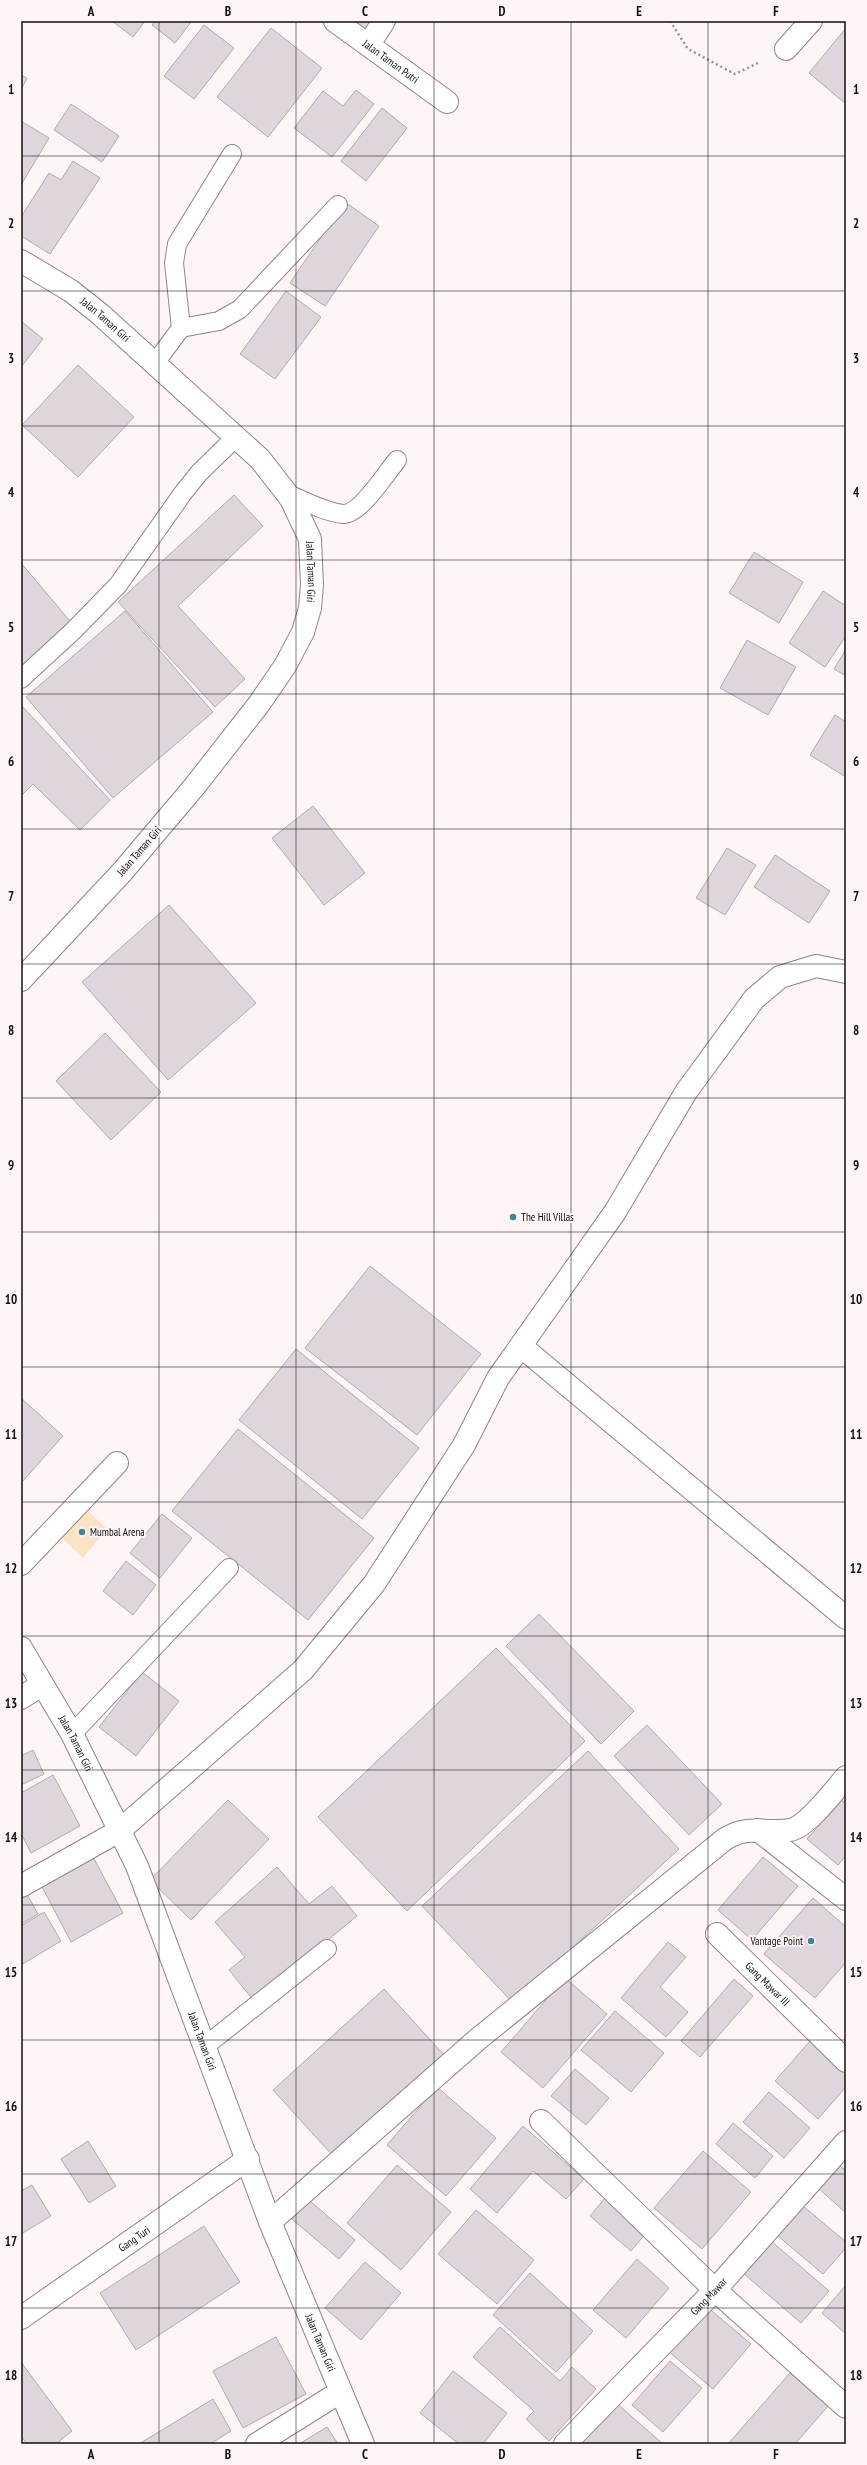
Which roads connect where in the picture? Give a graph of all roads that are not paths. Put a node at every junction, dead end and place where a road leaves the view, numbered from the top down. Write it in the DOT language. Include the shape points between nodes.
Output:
graph roads {
  1 [pos="335,21"];
  2 [pos="384,21"];
  3 [pos="811,21"];
  4 [pos="369,44"];
  5 [pos="786,49"];
  6 [pos="447,102"];
  7 [pos="232,154"];
  8 [pos="338,205"];
  9 [pos="21,261"];
  10 [pos="181,328"];
  11 [pos="155,364"];
  12 [pos="236,437"];
  13 [pos="396,460"];
  14 [pos="288,494"];
  15 [pos="21,678"];
  16 [pos="846,972"];
  17 [pos="21,980"];
  18 [pos="522,1347"];
  19 [pos="117,1463"];
  20 [pos="21,1564"];
  21 [pos="229,1568"];
  22 [pos="846,1618"];
  23 [pos="21,1648"];
  24 [pos="41,1686"];
  25 [pos="21,1698"];
  26 [pos="72,1734"];
  27 [pos="846,1778"];
  28 [pos="758,1830"];
  29 [pos="119,1831"];
  30 [pos="21,1886"];
  31 [pos="846,1899"];
  32 [pos="717,1934"];
  33 [pos="327,1949"];
  34 [pos="204,2047"];
  35 [pos="846,2061"];
  36 [pos="541,2121"];
  37 [pos="846,2142"];
  38 [pos="248,2159"];
  39 [pos="270,2222"];
  40 [pos="715,2290"];
  41 [pos="21,2318"];
  42 [pos="340,2392"];
  43 [pos="846,2407"];
  44 [pos="257,2444"];
  45 [pos="363,2444"];
  46 [pos="565,2444"];
  1 -- 4 [label="street, Jalan Taman Putri"];
  2 -- 4 [label="street"];
  3 -- 5 [label="street"];
  4 -- 6 [label="street, Jalan Taman Putri"];
  7 -- 10 [label="lane" via="177,244 174,263"];
  8 -- 10 [label="lane" via="240,309 219,322"];
  9 -- 11 [label="street, Jalan Taman Giri" via="72,291"];
  10 -- 11 [label="lane"];
  11 -- 12 [label="street, Jalan Taman Giri"];
  12 -- 14 [label="street, Jalan Taman Giri" via="260,459"];
  12 -- 15 [label="lane" via="199,472 118,585 73,631"];
  13 -- 14 [label="lane" via="367,498 351,513 336,512"];
  14 -- 17 [label="street, Jalan Taman Giri" via="310,539 312,585 310,608 303,632 285,666 254,710 164,823 123,871"];
  16 -- 18 [label="street" via="816,966 780,977 754,999 686,1092 615,1212"];
  18 -- 22 [label="street"];
  18 -- 29 [label="street" via="498,1378 464,1445 374,1584 303,1670"];
  19 -- 20 [label="street"];
  21 -- 26 [label="lane"];
  23 -- 24 [label="street, Jalan Taman Giri"];
  24 -- 25 [label="street"];
  24 -- 26 [label="street, Jalan Taman Giri"];
  26 -- 29 [label="street, Jalan Taman Giri"];
  27 -- 28 [label="street" via="802,1824 791,1830"];
  28 -- 31 [label="street"];
  28 -- 39 [label="street" via="741,1830 725,1839 478,2039"];
  29 -- 30 [label="street"];
  29 -- 34 [label="street, Jalan Taman Giri" via="137,1866"];
  32 -- 35 [label="street, Gang Mawar III"];
  33 -- 34 [label="lane"];
  34 -- 38 [label="street, Jalan Taman Giri"];
  36 -- 40 [label="street"];
  37 -- 40 [label="street, Gang Mawar"];
  38 -- 39 [label="street, Jalan Taman Giri"];
  38 -- 41 [label="street, Gang Turi"];
  39 -- 42 [label="street, Jalan Taman Giri"];
  40 -- 43 [label="street"];
  40 -- 46 [label="street, Gang Mawar"];
  42 -- 44 [label="street"];
  42 -- 45 [label="street, Jalan Taman Giri"];
}
